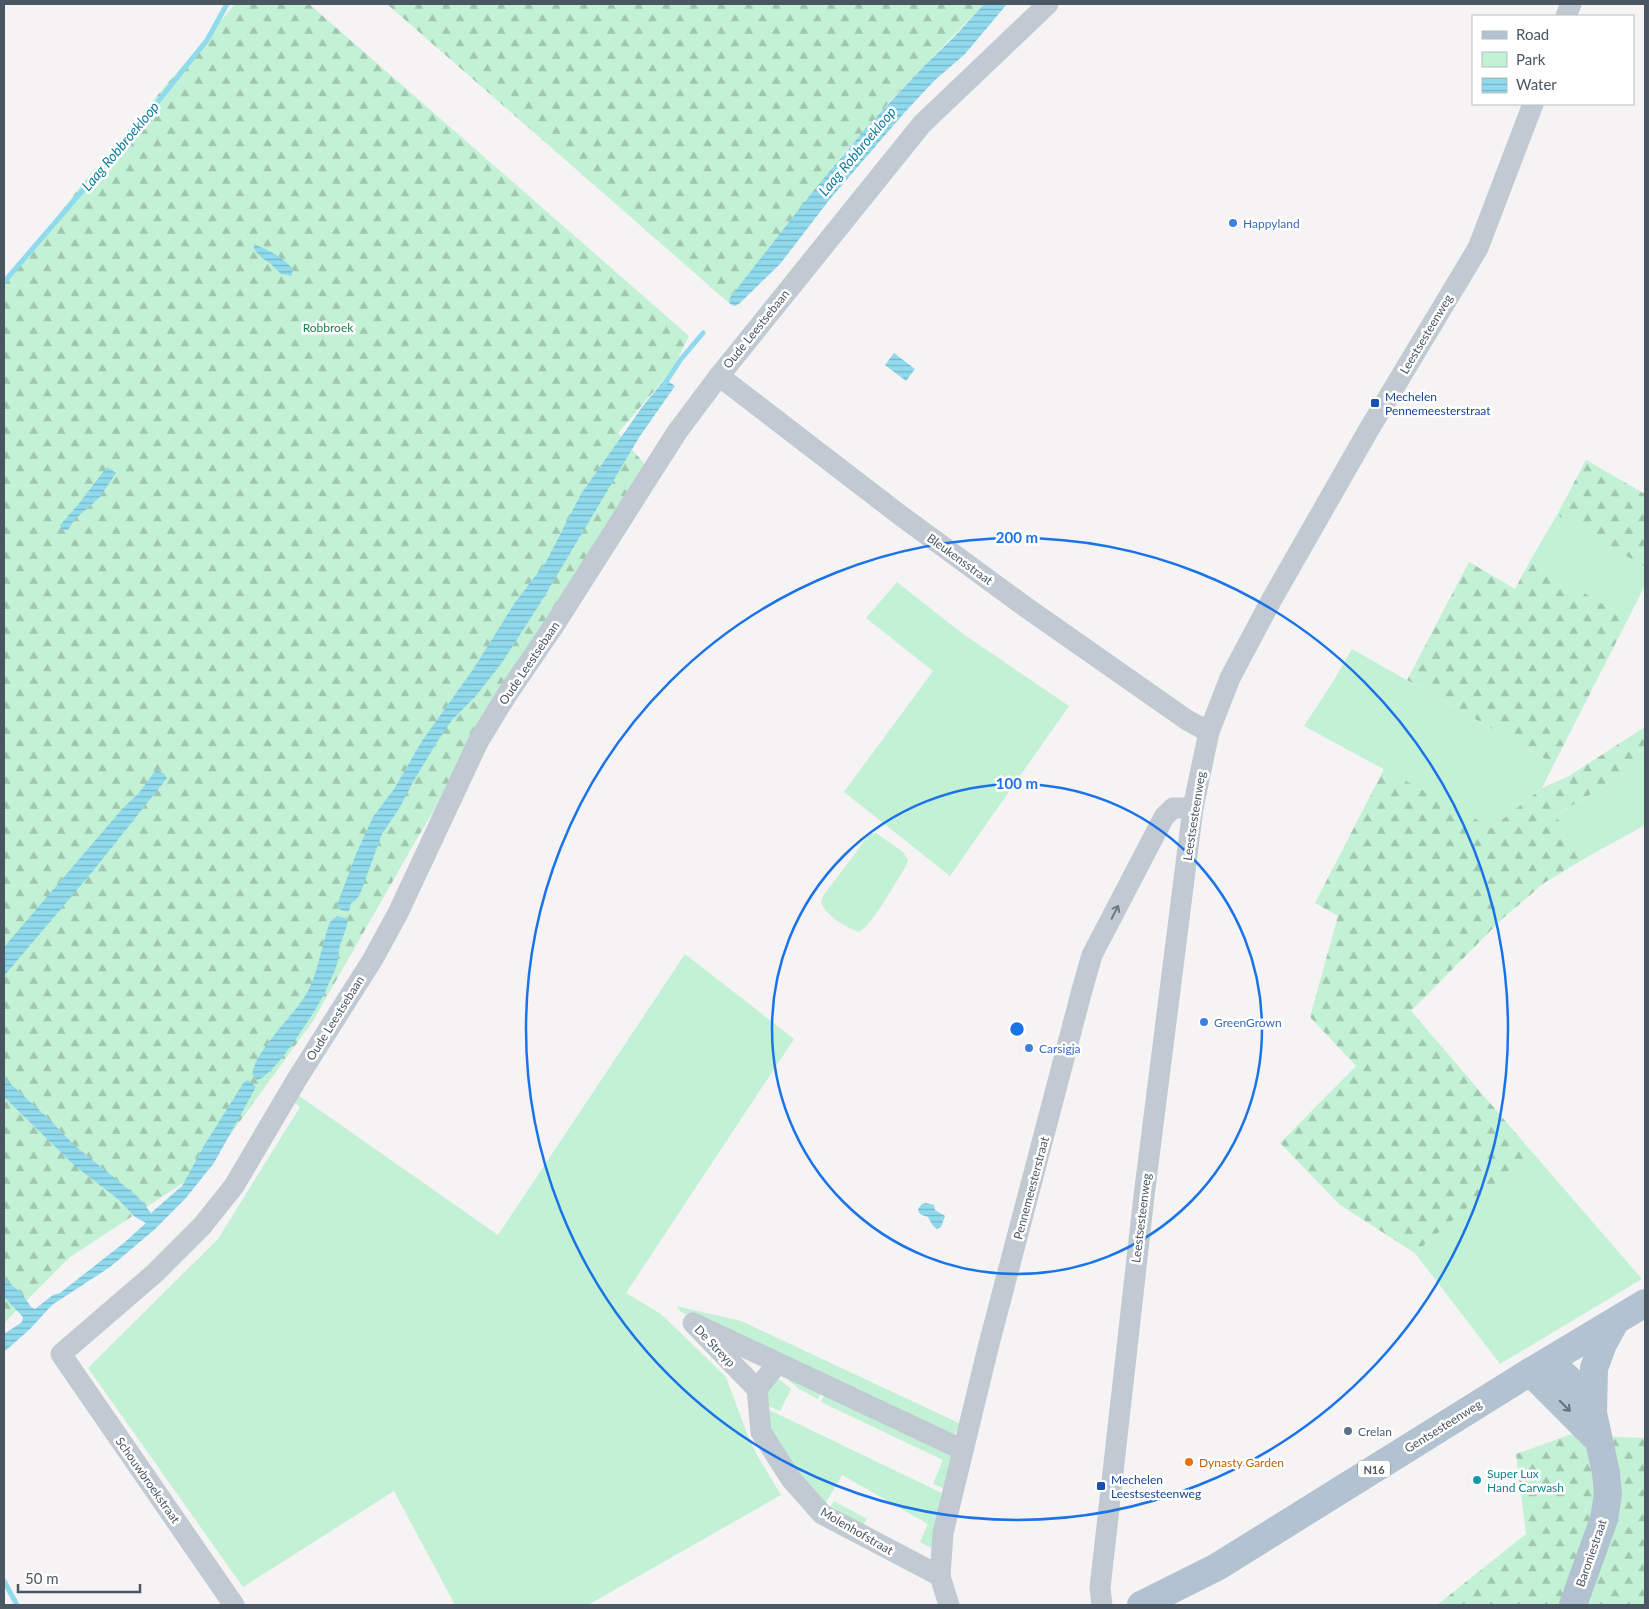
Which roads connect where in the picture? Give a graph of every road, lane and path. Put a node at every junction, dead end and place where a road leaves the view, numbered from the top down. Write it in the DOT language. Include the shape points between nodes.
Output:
graph roads {
  1 [pos="1048,4"];
  2 [pos="1533,105"];
  3 [pos="719,376"];
  4 [pos="1209,732"];
  5 [pos="1193,808"];
  6 [pos="1645,1303"];
  7 [pos="1615,1322"];
  8 [pos="61,1354"];
  9 [pos="778,1363"];
  10 [pos="1540,1366"];
  11 [pos="757,1389"];
  12 [pos="1594,1413"];
  13 [pos="1599,1442"];
  14 [pos="963,1450"];
  15 [pos="1217,1567"];
  16 [pos="940,1576"];
  17 [pos="234,1605"];
  18 [pos="949,1605"];
  19 [pos="1102,1605"];
  20 [pos="1141,1605"];
  21 [pos="1170,1605"];
  22 [pos="1573,1605"];
  1 -- 3 [label="street, Oude Leestsebaan" via="922,124"];
  2 -- 4 [label="street, Leestsesteenweg" via="1478,248 1272,599 1230,678"];
  3 -- 4 [label="street, Bleukensstraat" via="900,516 1158,700"];
  3 -- 8 [label="street, Oude Leestsebaan" via="663,454 478,742 373,959 234,1186 202,1226 155,1273"];
  4 -- 5 [label="street, Leestsesteenweg"];
  14 -- 5 [label="street, Pennemeesterstraat, one-way" via="1092,955 1164,817 1173,808"];
  5 -- 19 [label="street, Leestsesteenweg" via="1135,1270 1100,1588"];
  6 -- 7 [label="main road, Gentsesteenweg / N16"];
  7 -- 10 [label="main road, Gentsesteenweg / N16"];
  7 -- 12 [label="main road" via="1594,1368"];
  8 -- 17 [label="street, Schouwbroekstraat"];
  9 -- 11 [label="street"];
  9 -- 11 [label="street, De Streyp" via="693,1323"];
  9 -- 14 [label="street, De Streyp"];
  10 -- 12 [label="main road, Baroniestraat" via="1574,1384"];
  10 -- 13 [label="main road, one-way"];
  10 -- 15 [label="main road, Gentsesteenweg / N16"];
  11 -- 16 [label="street, Molenhofstraat" via="761,1432 791,1479 822,1514"];
  12 -- 13 [label="main road, Baroniestraat"];
  13 -- 22 [label="main road, Baroniestraat" via="1608,1494 1604,1519"];
  14 -- 16 [label="street, Pennemeesterstraat" via="943,1533"];
  15 -- 20 [label="main road, Gentsesteenweg / N16"];
  15 -- 21 [label="main road, Gentsesteenweg / N16"];
  16 -- 18 [label="street, Pennemeesterstraat"];
}
